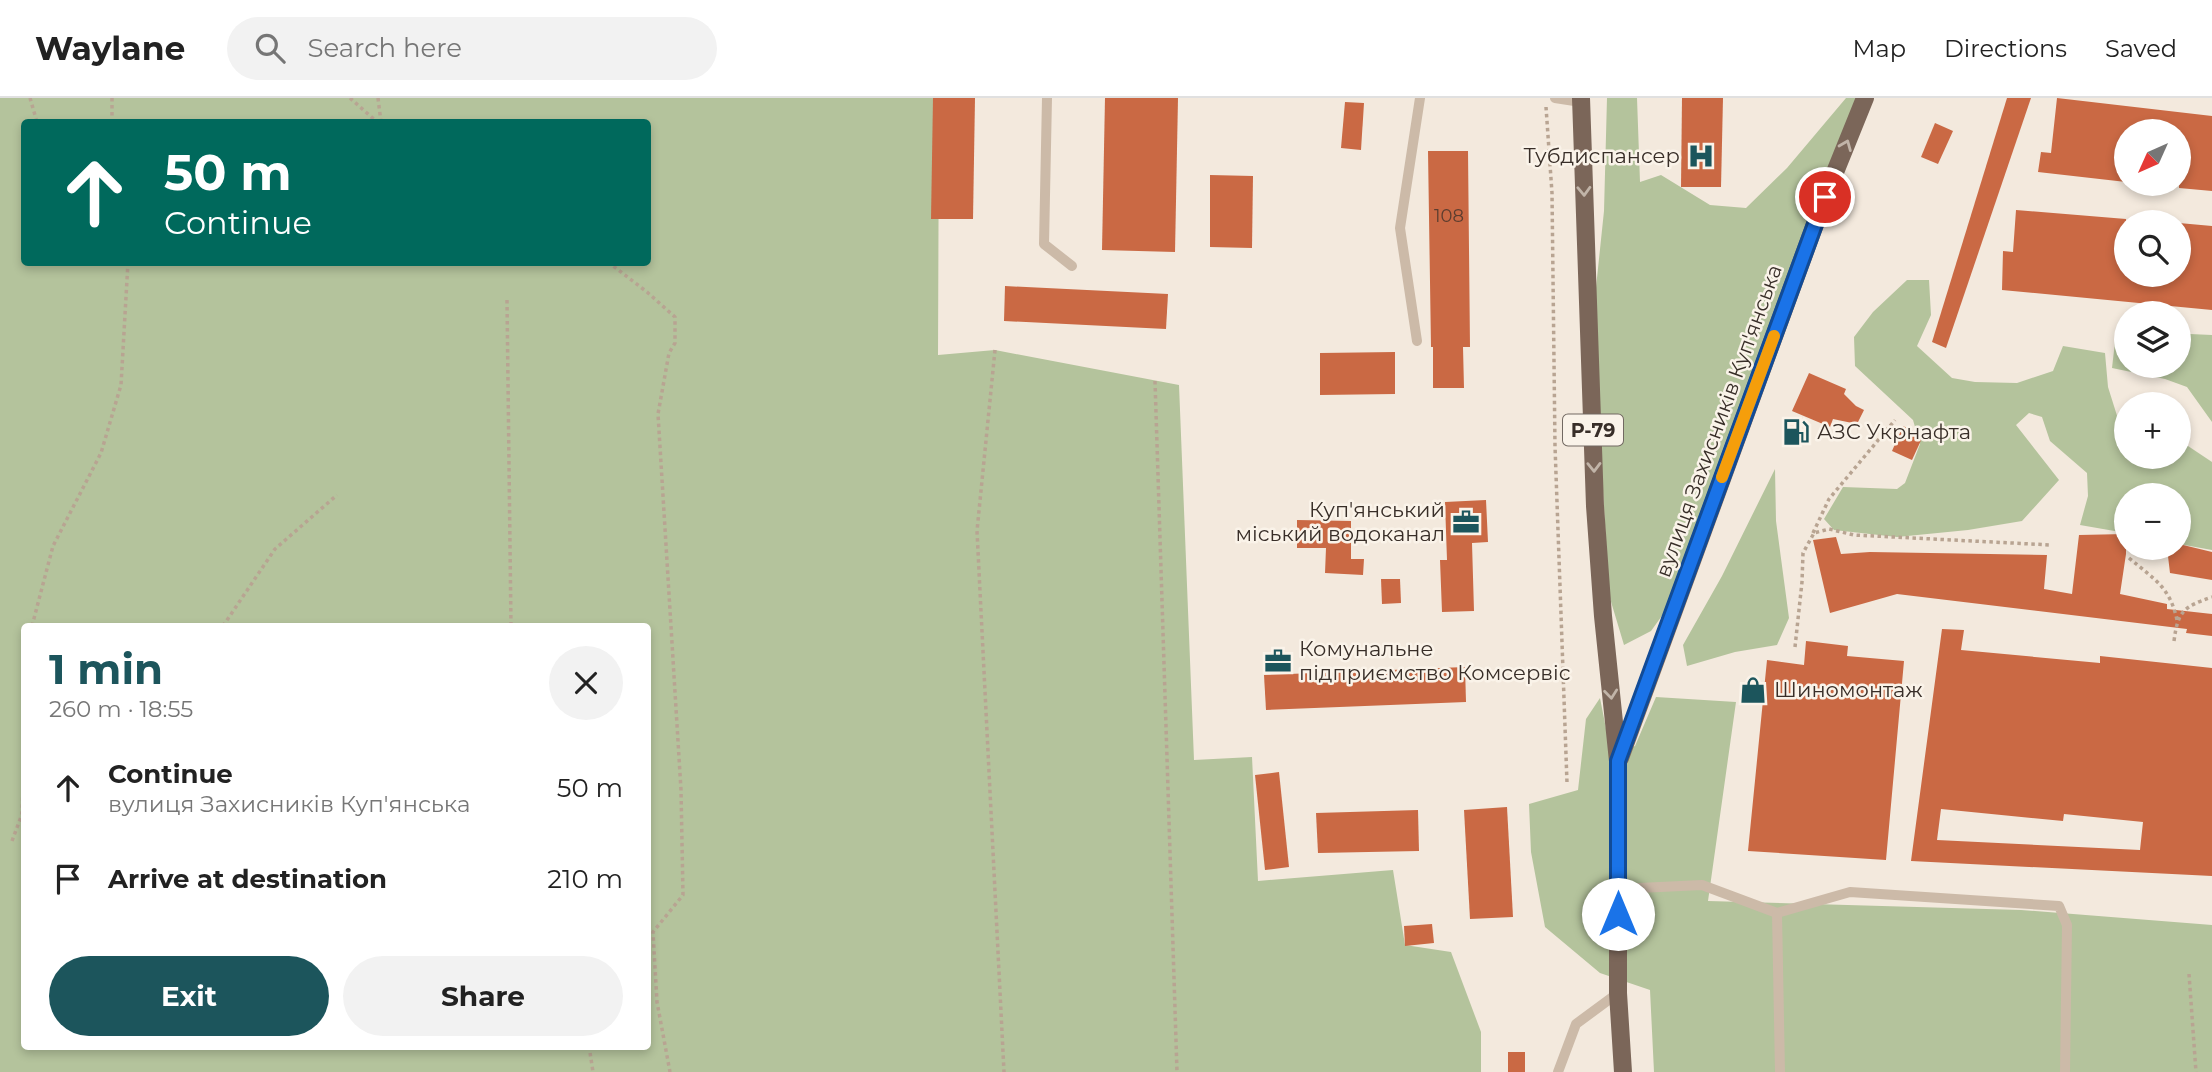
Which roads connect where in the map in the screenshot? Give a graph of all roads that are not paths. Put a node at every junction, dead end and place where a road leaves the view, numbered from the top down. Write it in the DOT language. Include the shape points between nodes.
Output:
graph roads {
  1 [pos="1047,98"];
  2 [pos="1420,98"];
  3 [pos="1555,98"];
  4 [pos="1865,98"];
  5 [pos="1581,100"];
  6 [pos="1072,266"];
  7 [pos="1417,341"];
  8 [pos="1618,761"];
  9 [pos="1618,889"];
  10 [pos="1777,913"];
  11 [pos="1618,993"];
  12 [pos="1558,1072"];
  13 [pos="1623,1072"];
  14 [pos="1780,1072"];
  15 [pos="2065,1072"];
  1 -- 6 [label="lane" via="1044,243"];
  2 -- 7 [label="lane" via="1400,228"];
  3 -- 5 [label="lane"];
  8 -- 4 [label="main road, вулиця Захисників Куп'янська / Р-79, one-way"];
  5 -- 8 [label="main road, Р-79, one-way" via="1595,506"];
  8 -- 9 [label="main road, Р-79"];
  9 -- 10 [label="lane" via="1702,885"];
  9 -- 11 [label="main road, Р-79"];
  10 -- 14 [label="lane"];
  10 -- 15 [label="lane" via="1850,892 2059,906 2067,925"];
  11 -- 12 [label="lane" via="1576,1024"];
  11 -- 13 [label="main road, Р-79"];
}
